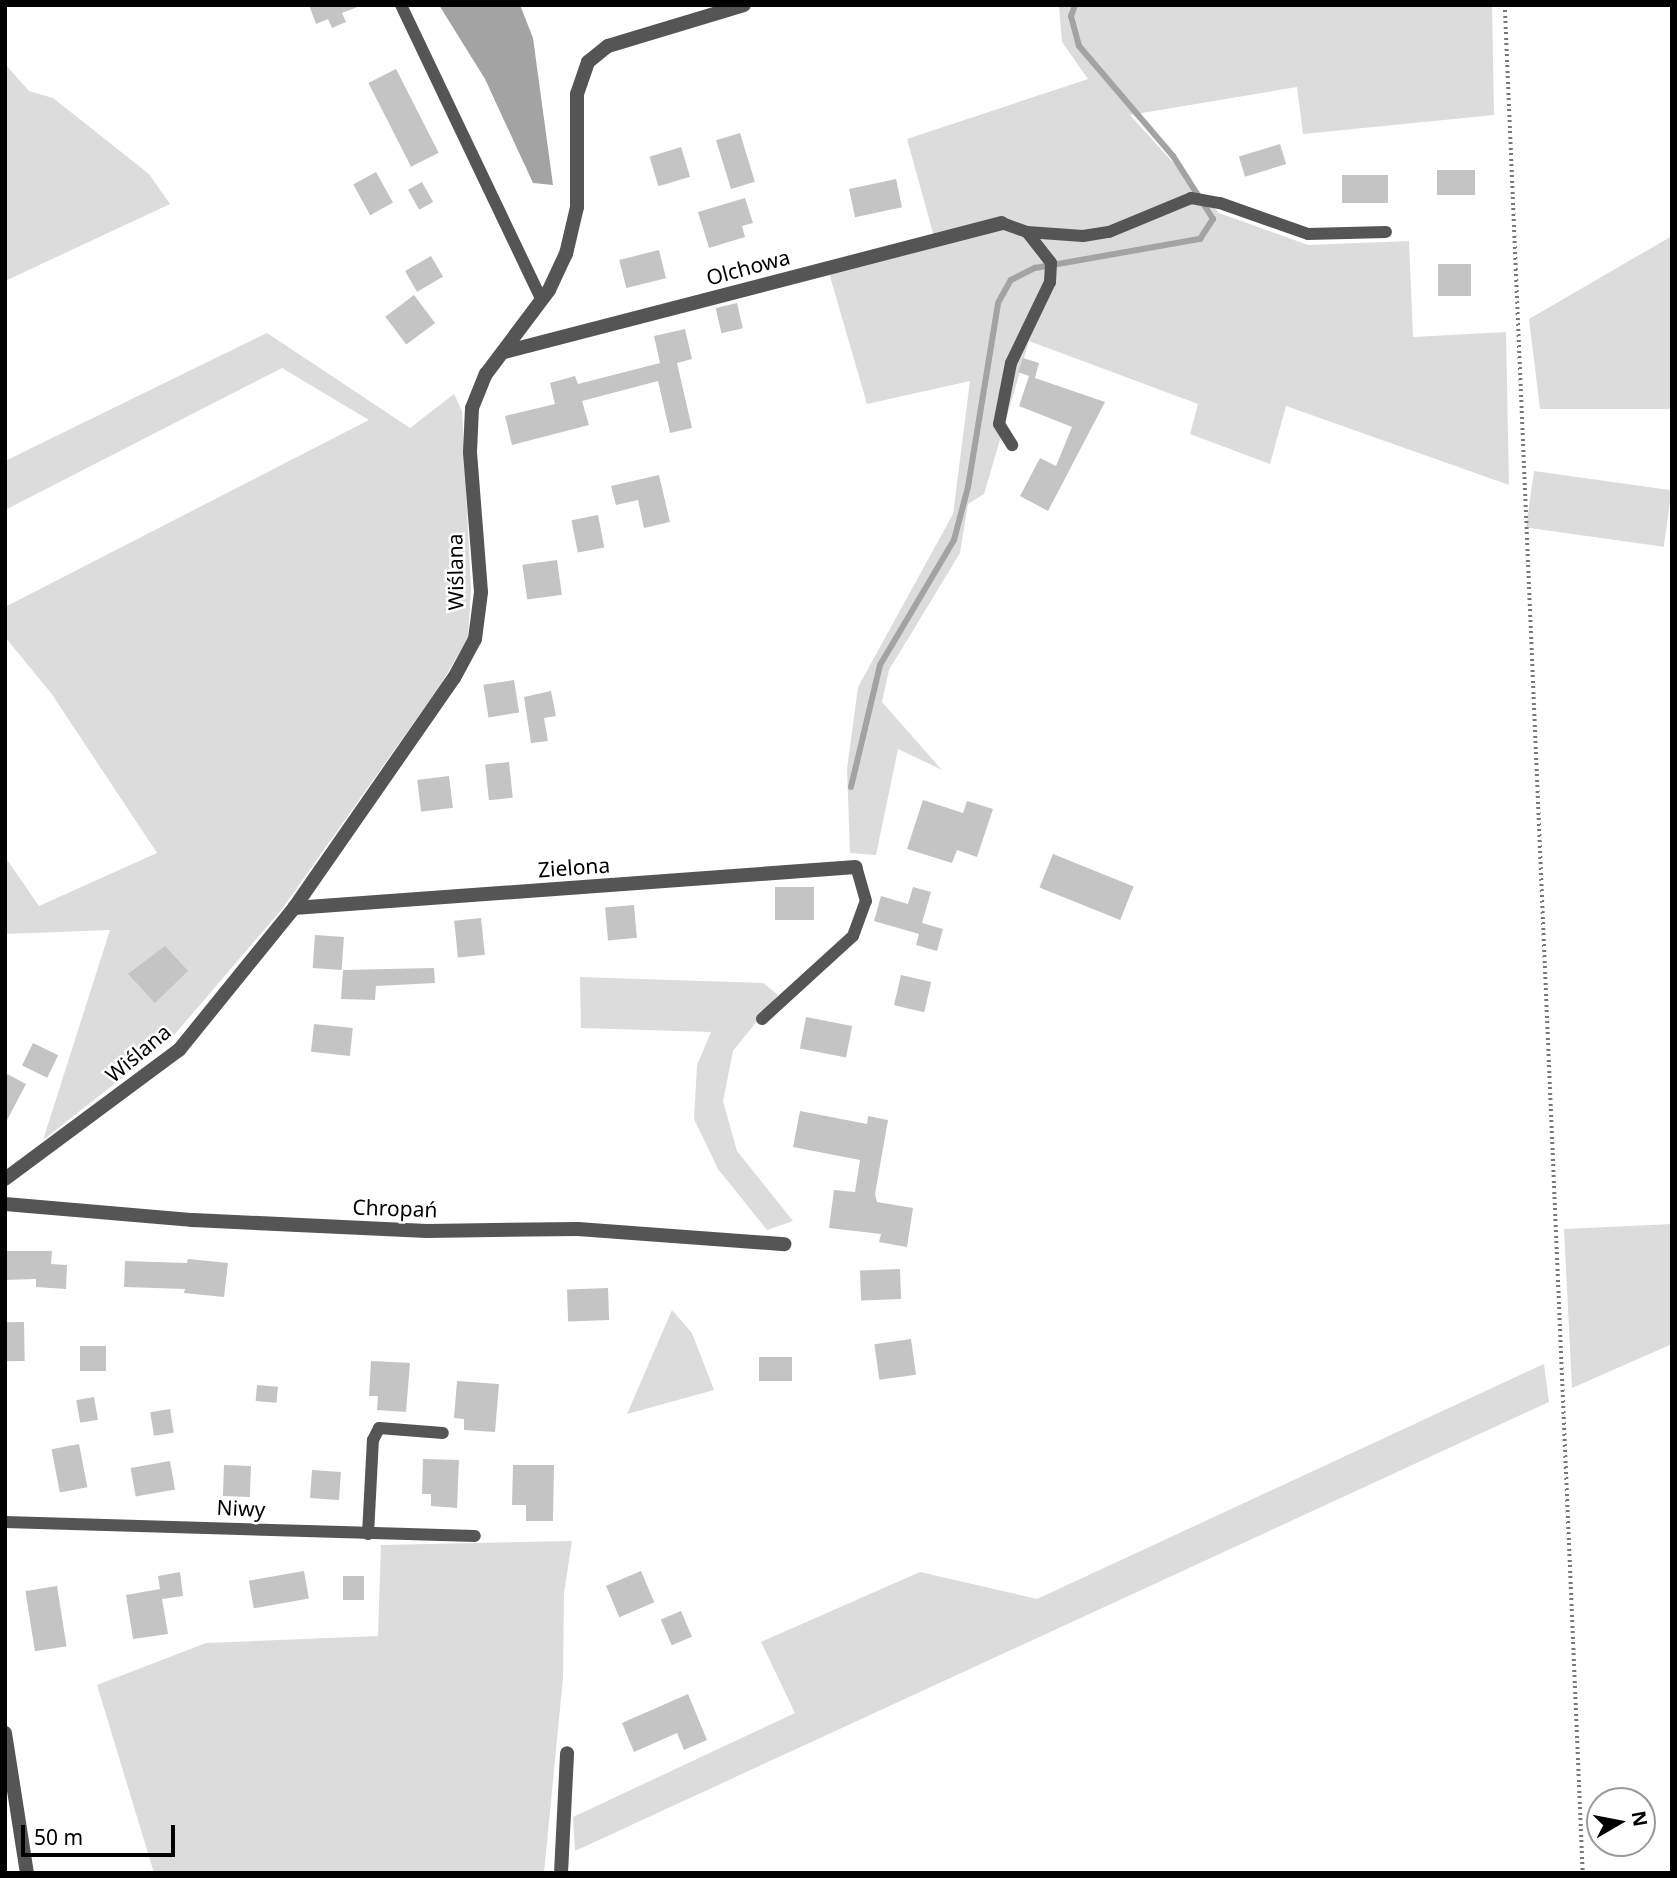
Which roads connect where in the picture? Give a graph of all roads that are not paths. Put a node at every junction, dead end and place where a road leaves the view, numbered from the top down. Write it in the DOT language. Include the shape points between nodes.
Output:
graph roads {
  1 [pos="401,5"];
  2 [pos="744,5"];
  3 [pos="1002,223"];
  4 [pos="1027,232"];
  5 [pos="1386,232"];
  6 [pos="542,300"];
  7 [pos="504,352"];
  8 [pos="1012,444"];
  9 [pos="856,867"];
  10 [pos="294,908"];
  11 [pos="762,1019"];
  12 [pos="5,1179"];
  13 [pos="5,1204"];
  14 [pos="784,1244"];
  15 [pos="443,1433"];
  16 [pos="5,1522"];
  17 [pos="368,1534"];
  18 [pos="475,1536"];
  19 [pos="5,1733"];
  20 [pos="567,1754"];
  21 [pos="27,1873"];
  22 [pos="561,1873"];
  1 -- 6 [label="lane"];
  2 -- 6 [label="street, Wiślana" via="608,46 588,62 577,94 577,208 566,254"];
  3 -- 4 [label="lane"];
  3 -- 7 [label="street, Olchowa"];
  4 -- 5 [label="lane" via="1083,236 1109,232 1191,198 1220,203 1308,234"];
  4 -- 8 [label="lane" via="1051,262 1050,282 1011,363 999,424"];
  6 -- 7 [label="street, Wiślana"];
  7 -- 10 [label="street, Wiślana" via="486,374 472,408 470,452 481,592 475,639 454,678"];
  9 -- 10 [label="street, Zielona"];
  9 -- 11 [label="lane" via="866,901 853,936"];
  10 -- 12 [label="street, Wiślana" via="178,1050"];
  13 -- 14 [label="street, Chropań" via="207,1221 427,1231 578,1229"];
  15 -- 17 [label="lane" via="379,1428 373,1440"];
  16 -- 17 [label="lane, Niwy"];
  17 -- 18 [label="lane, Niwy"];
  19 -- 21 [label="street"];
  20 -- 22 [label="street"];
}
